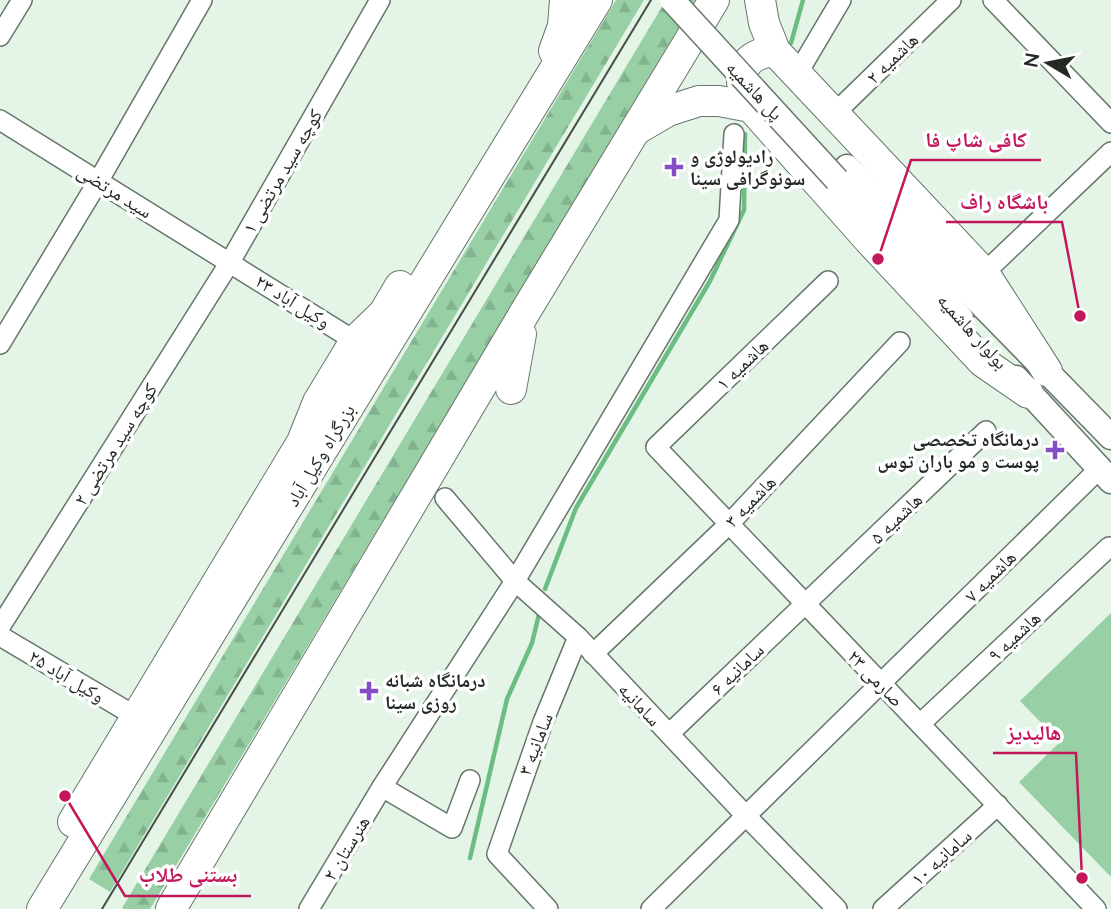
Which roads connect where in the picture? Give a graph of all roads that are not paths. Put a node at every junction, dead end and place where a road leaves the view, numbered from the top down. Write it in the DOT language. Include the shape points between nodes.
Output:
graph roads {
  1 [pos="22,0"];
  2 [pos="202,0"];
  3 [pos="380,0"];
  4 [pos="565,0"];
  5 [pos="597,0"];
  6 [pos="672,0"];
  7 [pos="693,0"];
  8 [pos="714,0"];
  9 [pos="760,0"];
  10 [pos="841,0"];
  11 [pos="951,0"];
  12 [pos="993,0"];
  13 [pos="0,36"];
  14 [pos="775,51"];
  15 [pos="796,76"];
  16 [pos="540,93"];
  17 [pos="751,107"];
  18 [pos="833,115"];
  19 [pos="0,120"];
  20 [pos="1111,123"];
  21 [pos="635,130"];
  22 [pos="734,134"];
  23 [pos="1111,152"];
  24 [pos="842,173"];
  25 [pos="99,180"];
  26 [pos="230,262"];
  27 [pos="984,273"];
  28 [pos="828,281"];
  29 [pos="525,312"];
  30 [pos="355,341"];
  31 [pos="900,342"];
  32 [pos="0,345"];
  33 [pos="1038,382"];
  34 [pos="511,388"];
  35 [pos="986,431"];
  36 [pos="1111,437"];
  37 [pos="656,446"];
  38 [pos="1105,475"];
  39 [pos="445,498"];
  40 [pos="729,524"];
  41 [pos="1109,547"];
  42 [pos="515,581"];
  43 [pos="355,601"];
  44 [pos="805,604"];
  45 [pos="0,627"];
  46 [pos="0,636"];
  47 [pos="578,637"];
  48 [pos="593,654"];
  49 [pos="339,667"];
  50 [pos="881,684"];
  51 [pos="135,716"];
  52 [pos="920,724"];
  53 [pos="669,734"];
  54 [pos="276,777"];
  55 [pos="470,780"];
  56 [pos="382,787"];
  57 [pos="239,798"];
  58 [pos="998,805"];
  59 [pos="747,817"];
  60 [pos="71,863"];
  61 [pos="42,909"];
  62 [pos="171,909"];
  63 [pos="309,909"];
  64 [pos="548,909"];
  65 [pos="651,909"];
  66 [pos="837,909"];
  67 [pos="883,909"];
  68 [pos="1096,909"];
  1 -- 13 [label="street"];
  2 -- 25 [label="street"];
  3 -- 26 [label="street, کوچه سید مرتضی ۱"];
  4 -- 16 [label="highway" via="563,26"];
  5 -- 16 [label="highway, بزرگراه وکیل آباد"];
  6 -- 24 [label="main road, پل هاشمیه, bridge"];
  7 -- 24 [label="main road, پل هاشمیه"];
  8 -- 21 [label="highway"];
  9 -- 14 [label="highway"];
  10 -- 15 [label="street"];
  11 -- 18 [label="street, هاشمیه ۲"];
  12 -- 20 [label="street"];
  14 -- 15 [label="highway"];
  14 -- 17 [label="highway" via="753,57 745,65 741,87"];
  15 -- 18 [label="highway"];
  16 -- 30 [label="highway" via="473,166 384,313"];
  16 -- 60 [label="highway, بزرگراه وکیل آباد"];
  17 -- 21 [label="highway" via="699,101 668,111"];
  17 -- 33 [label="highway" via="984,362"];
  18 -- 27 [label="highway"];
  19 -- 25 [label="street, سید مرتضی"];
  21 -- 29 [label="highway"];
  22 -- 42 [label="street, هنرستان ۲" via="729,220"];
  23 -- 27 [label="street"];
  24 -- 33 [label="main road, بولوار هاشمیه"];
  25 -- 26 [label="street, سید مرتضی"];
  25 -- 32 [label="street"];
  26 -- 30 [label="street, ۲۳ وکیل آباد"];
  26 -- 45 [label="street, کوچه سید مرتضی ۲"];
  27 -- 33 [label="highway"];
  28 -- 37 [label="street, هاشمیه ۱"];
  29 -- 34 [label="highway"];
  29 -- 43 [label="highway"];
  30 -- 51 [label="highway" via="318,402 302,442"];
  31 -- 40 [label="street, هاشمیه ۳"];
  33 -- 36 [label="main road, بولوار هاشمیه"];
  33 -- 38 [label="main road, بولوار هاشمیه"];
  35 -- 44 [label="street, هاشمیه ۵"];
  37 -- 40 [label="street, صارمی ۲۳"];
  38 -- 50 [label="street, هاشمیه ۷"];
  39 -- 42 [label="street, سامانیه"];
  40 -- 44 [label="street, صارمی ۲۳"];
  40 -- 48 [label="street, هاشمیه ۳"];
  41 -- 52 [label="street, هاشمیه ۹"];
  42 -- 47 [label="street, سامانیه"];
  42 -- 56 [label="street, هنرستان ۲"];
  43 -- 49 [label="highway"];
  43 -- 57 [label="highway"];
  44 -- 50 [label="street, صارمی ۲۳"];
  44 -- 53 [label="street, سامانیه ۶"];
  46 -- 51 [label="street, ۲۵ وکیل آباد"];
  47 -- 48 [label="street, سامانیه"];
  47 -- 64 [label="street, سامانیه ۳" via="497,854"];
  48 -- 53 [label="street, سامانیه"];
  50 -- 52 [label="street, صارمی ۲۳"];
  50 -- 59 [label="street, هاشمیه ۷"];
  51 -- 60 [label="highway" via="71,826"];
  52 -- 58 [label="street, صارمی ۲۳"];
  53 -- 59 [label="street, سامانیه"];
  54 -- 57 [label="highway"];
  55 -- 56 [label="street" via="452,828"];
  56 -- 63 [label="street, هنرستان ۲"];
  57 -- 62 [label="highway"];
  58 -- 67 [label="street, سامانیه ۱۰"];
  58 -- 68 [label="street, صارمی ۲۳"];
  59 -- 65 [label="street, هاشمیه ۷"];
  59 -- 66 [label="street, سامانیه"];
  60 -- 61 [label="highway, بزرگراه وکیل آباد"];
}
